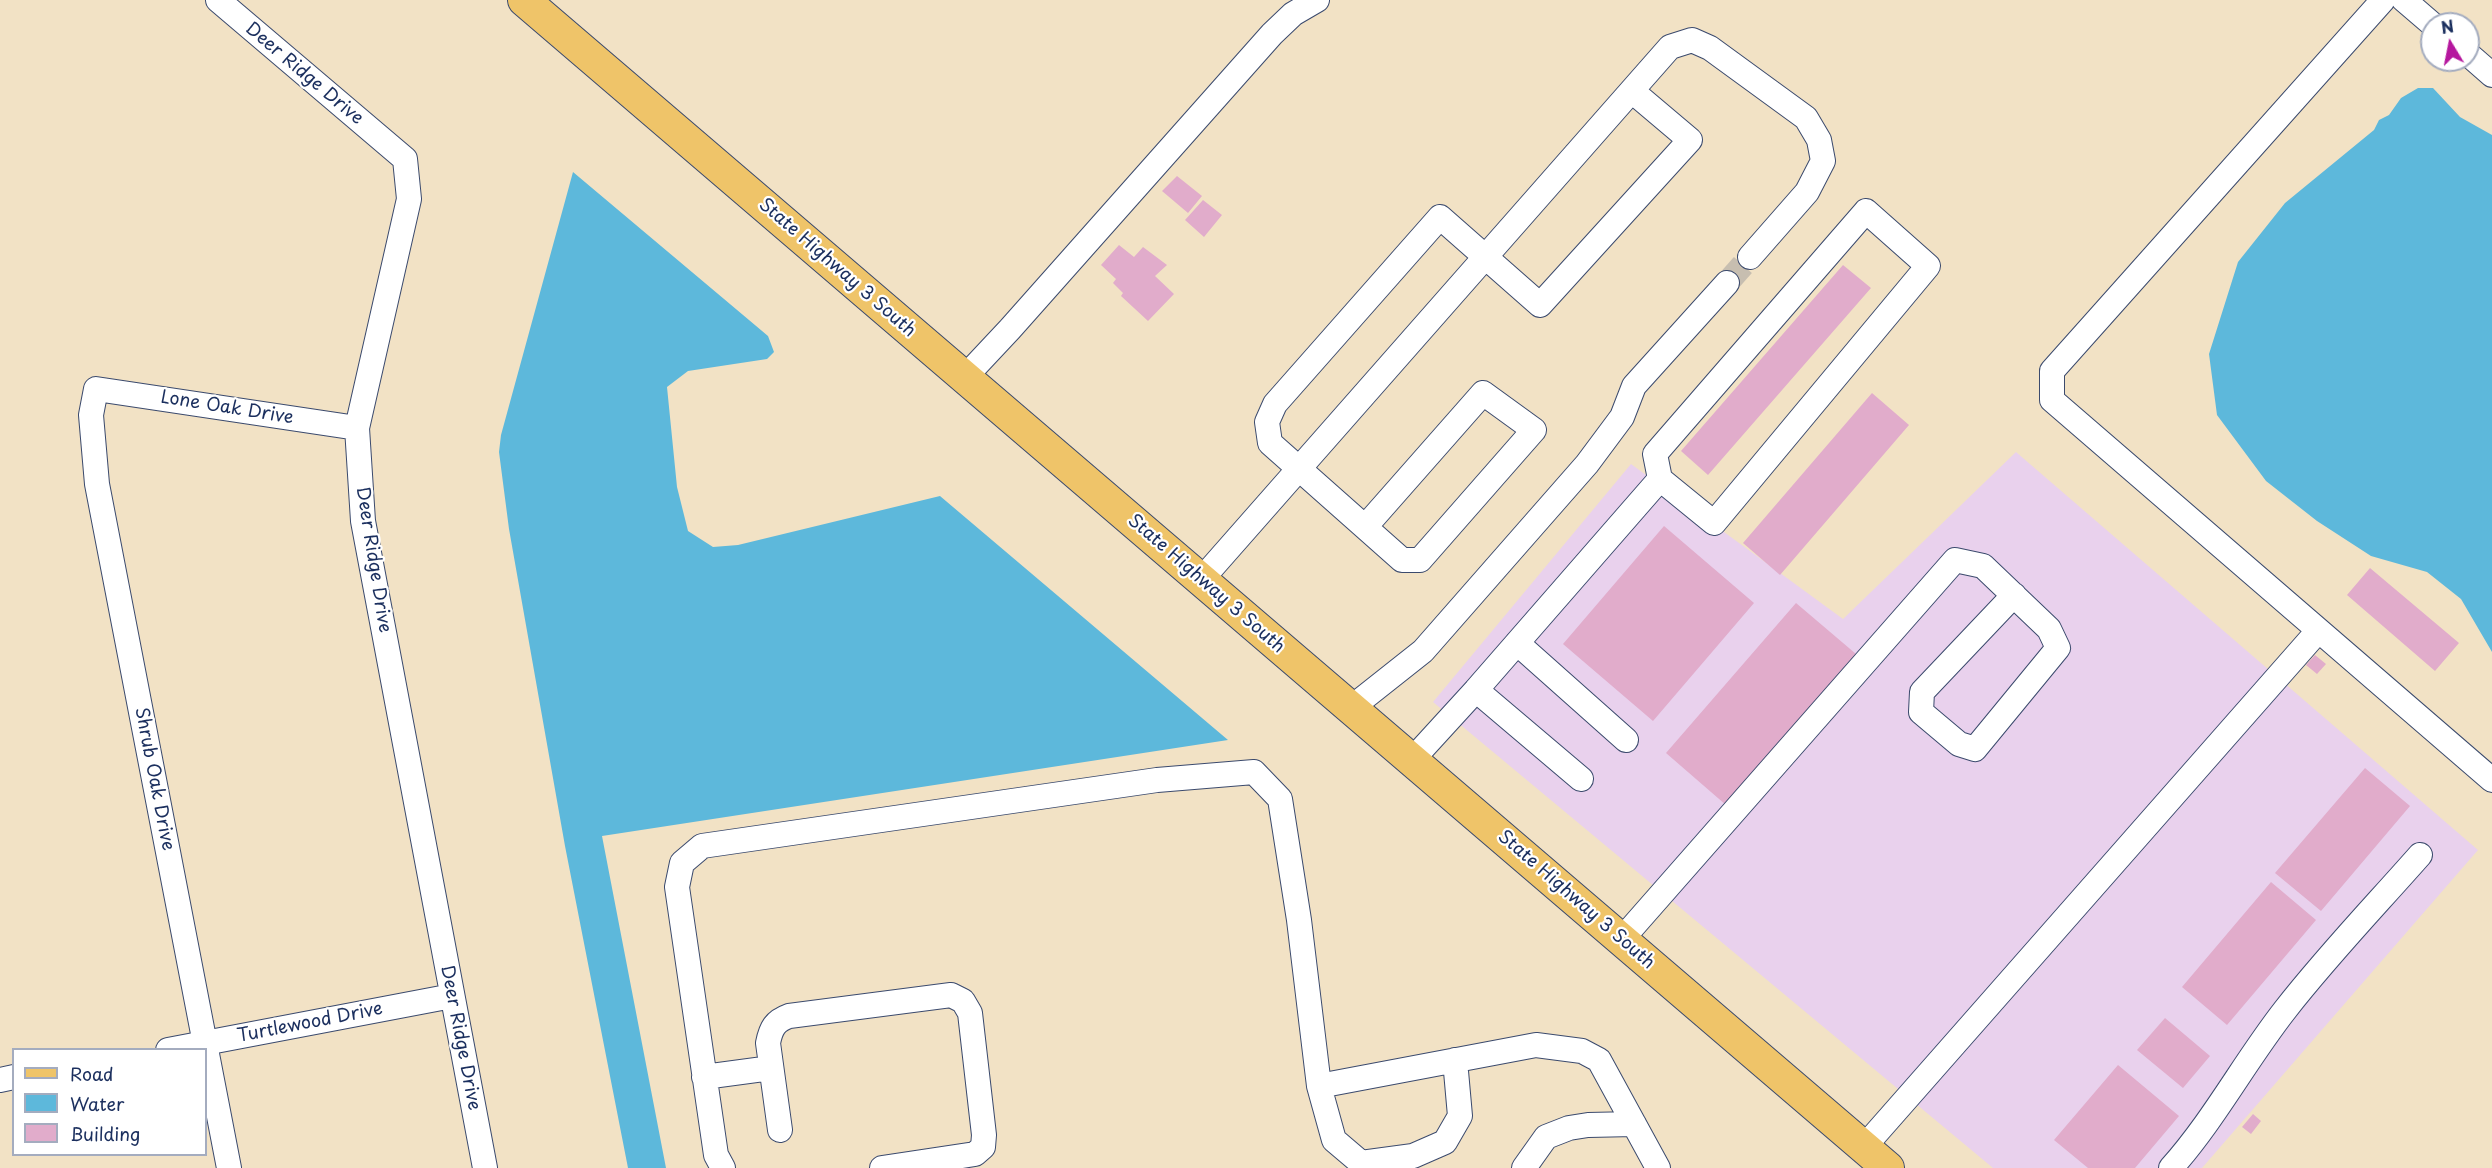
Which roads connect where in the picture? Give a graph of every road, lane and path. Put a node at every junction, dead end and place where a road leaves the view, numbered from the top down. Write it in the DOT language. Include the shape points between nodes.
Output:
graph roads {
  1 [pos="218,0"];
  2 [pos="524,0"];
  3 [pos="1317,0"];
  4 [pos="2383,0"];
  5 [pos="2404,0"];
  6 [pos="2420,14"];
  7 [pos="2480,64"];
  8 [pos="2492,75"];
  9 [pos="1632,91"];
  10 [pos="1484,257"];
  11 [pos="1750,257"];
  12 [pos="1727,284"];
  13 [pos="965,377"];
  14 [pos="96,389"];
  15 [pos="357,428"];
  16 [pos="1299,469"];
  17 [pos="1660,479"];
  18 [pos="1365,527"];
  19 [pos="1201,580"];
  20 [pos="2014,595"];
  21 [pos="2318,631"];
  22 [pos="1517,643"];
  23 [pos="1476,690"];
  24 [pos="1351,708"];
  25 [pos="1626,740"];
  26 [pos="1412,760"];
  27 [pos="1581,779"];
  28 [pos="2492,780"];
  29 [pos="2420,855"];
  30 [pos="1622,939"];
  31 [pos="452,996"];
  32 [pos="205,1042"];
  33 [pos="177,1048"];
  34 [pos="206,1048"];
  35 [pos="207,1052"];
  36 [pos="1455,1060"];
  37 [pos="771,1068"];
  38 [pos="704,1077"];
  39 [pos="1319,1086"];
  40 [pos="1634,1124"];
  41 [pos="780,1130"];
  42 [pos="1864,1147"];
  43 [pos="229,1168"];
  44 [pos="485,1168"];
  45 [pos="723,1168"];
  46 [pos="882,1168"];
  47 [pos="1524,1168"];
  48 [pos="1658,1168"];
  49 [pos="1888,1168"];
  50 [pos="2171,1168"];
  1 -- 15 [label="street, Deer Ridge Drive" via="405,159 410,199"];
  2 -- 13 [label="main road, State Highway 3 South"];
  3 -- 13 [label="street" via="1293,14 1272,34"];
  4 -- 21 [label="street" via="2052,371 2052,400"];
  5 -- 6 [label="street"];
  7 -- 8 [label="street"];
  9 -- 10 [label="street"];
  9 -- 10 [label="street" via="1690,140 1540,305"];
  9 -- 11 [label="street" via="1670,47 1692,40 1710,48 1806,118 1819,140 1823,161 1807,192"];
  10 -- 16 [label="street"];
  10 -- 16 [label="street" via="1440,217 1275,404 1267,422 1270,443"];
  12 -- 24 [label="street" via="1634,386 1622,417 1587,464 1423,651"];
  13 -- 19 [label="main road, State Highway 3 South"];
  14 -- 15 [label="street, Lone Oak Drive"];
  14 -- 32 [label="street, Shrub Oak Drive" via="91,416 97,484"];
  15 -- 31 [label="street, Deer Ridge Drive" via="363,521"];
  16 -- 18 [label="street"];
  16 -- 19 [label="street"];
  17 -- 17 [label="street" via="1713,523 1928,266 1866,211 1655,454"];
  17 -- 22 [label="street"];
  18 -- 18 [label="street" via="1402,560 1420,560 1534,430 1483,393"];
  19 -- 24 [label="main road, State Highway 3 South"];
  20 -- 20 [label="street" via="2049,629 2058,648 1975,749 1959,744 1921,712 1922,692"];
  20 -- 30 [label="street" via="1983,566 1955,560"];
  21 -- 28 [label="street"];
  21 -- 42 [label="street"];
  22 -- 23 [label="street"];
  22 -- 25 [label="street"];
  23 -- 26 [label="street"];
  23 -- 27 [label="street"];
  24 -- 26 [label="main road, State Highway 3 South"];
  26 -- 30 [label="main road, State Highway 3 South"];
  29 -- 50 [label="street" via="2286,1009 2193,1143"];
  30 -- 42 [label="main road, State Highway 3 South"];
  31 -- 32 [label="street, Turtlewood Drive"];
  31 -- 44 [label="street, Deer Ridge Drive"];
  32 -- 33 [label="street, Turtlewood Drive"];
  32 -- 34 [label="street, Shrub Oak Drive"];
  35 -- 43 [label="street, Shrub Oak Drive"];
  36 -- 39 [label="street"];
  36 -- 39 [label="street" via="1460,1116 1445,1142 1413,1156 1361,1163 1334,1140"];
  36 -- 40 [label="street" via="1536,1045 1582,1051 1599,1060"];
  37 -- 38 [label="street"];
  37 -- 41 [label="street"];
  37 -- 46 [label="street" via="770,1030 778,1020 789,1016 939,995 963,1001 970,1013 983,1147 975,1154"];
  38 -- 39 [label="street" via="677,887 682,863 702,846 1157,780 1254,772 1280,799"];
  38 -- 45 [label="street" via="716,1155"];
  40 -- 47 [label="street" via="1588,1125 1546,1137"];
  40 -- 48 [label="street"];
  42 -- 49 [label="main road, State Highway 3 South"];
}
